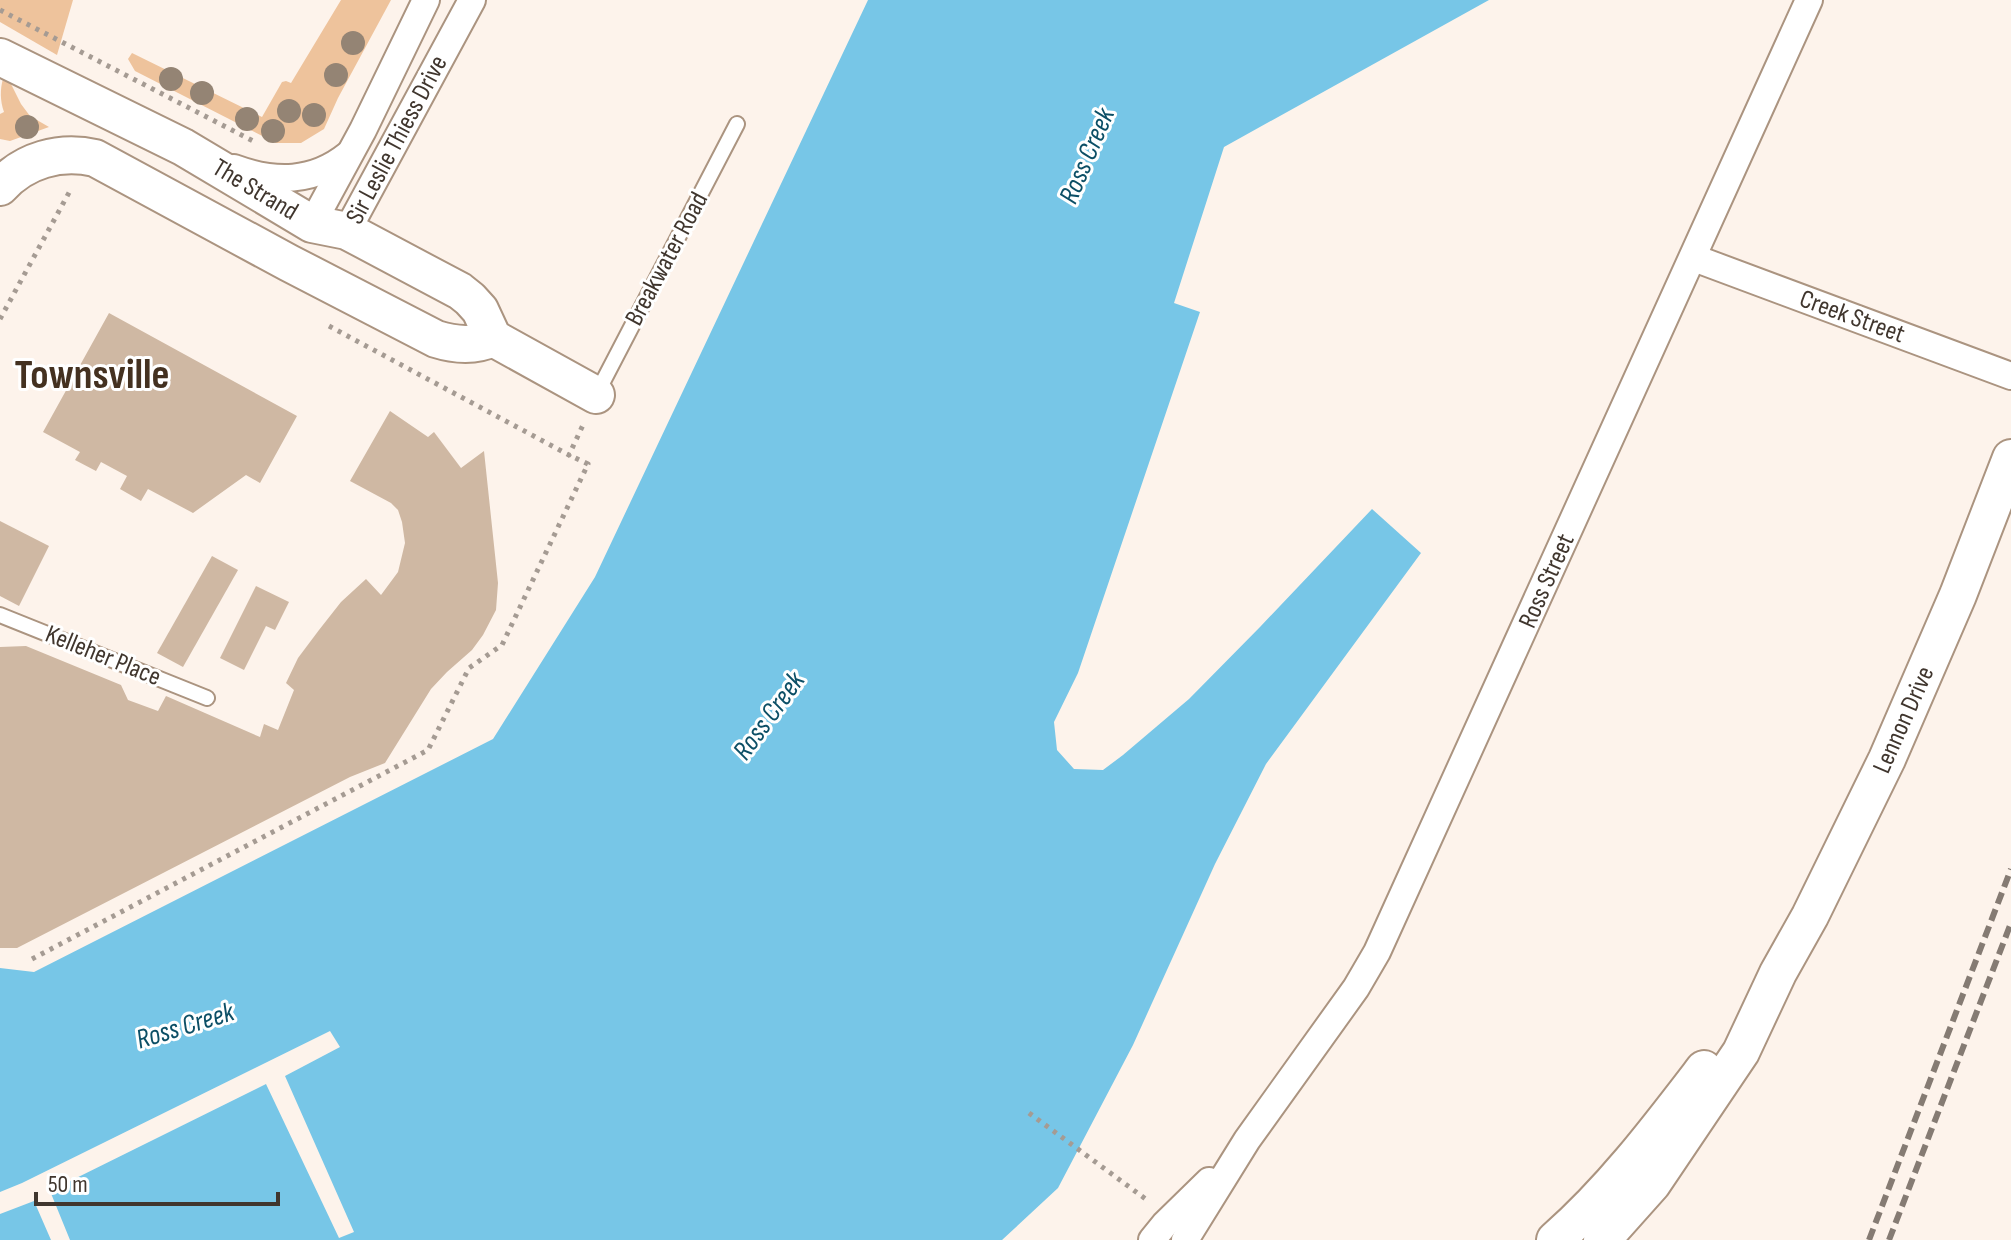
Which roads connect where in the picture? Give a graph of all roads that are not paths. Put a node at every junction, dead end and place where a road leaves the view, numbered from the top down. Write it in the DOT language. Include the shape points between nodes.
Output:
graph roads {
  1 [pos="426,0"];
  2 [pos="472,0"];
  3 [pos="1809,0"];
  4 [pos="0,57"];
  5 [pos="52,82"];
  6 [pos="737,124"];
  7 [pos="183,147"];
  8 [pos="349,154"];
  9 [pos="0,187"];
  10 [pos="200,215"];
  11 [pos="312,224"];
  12 [pos="347,231"];
  13 [pos="1694,258"];
  14 [pos="289,263"];
  15 [pos="323,280"];
  16 [pos="493,338"];
  17 [pos="2011,376"];
  18 [pos="596,395"];
  19 [pos="2011,458"];
  20 [pos="0,615"];
  21 [pos="207,698"];
  22 [pos="1778,973"];
  23 [pos="1247,1140"];
  24 [pos="1152,1240"];
  25 [pos="1185,1240"];
  26 [pos="1555,1240"];
  27 [pos="1602,1240"];
  1 -- 8 [label="street, Sir Leslie Thiess Drive"];
  2 -- 12 [label="street, Sir Leslie Thiess Drive"];
  3 -- 13 [label="street, Ross Street"];
  4 -- 5 [label="street, The Strand"];
  5 -- 7 [label="street, The Strand"];
  5 -- 10 [label="street" via="55,107 146,159"];
  6 -- 18 [label="lane, Breakwater Road"];
  7 -- 8 [label="street" via="278,179 326,170"];
  7 -- 11 [label="street, The Strand"];
  8 -- 11 [label="street, Sir Leslie Thiess Drive"];
  9 -- 10 [label="street, The Strand" via="17,170 48,157 80,155 103,162"];
  10 -- 14 [label="street, The Strand"];
  11 -- 12 [label="street, The Strand"];
  11 -- 14 [label="street, Sir Leslie Thiess Drive"];
  12 -- 15 [label="street, Sir Leslie Thiess Drive"];
  12 -- 16 [label="street, The Strand" via="460,291 480,310"];
  13 -- 17 [label="street, Creek Street"];
  13 -- 23 [label="street, Ross Street" via="1377,952"];
  14 -- 15 [label="street, The Strand"];
  15 -- 16 [label="street, The Strand" via="436,339 462,345"];
  16 -- 18 [label="street"];
  19 -- 22 [label="street, Lennon Drive" via="1893,746"];
  20 -- 21 [label="lane, Kelleher Place"];
  22 -- 26 [label="street, Lennon Drive" via="1636,1155"];
  22 -- 27 [label="street, Lennon Drive" via="1741,1052 1652,1184"];
  23 -- 24 [label="street, Ross Street"];
  23 -- 25 [label="street, Ross Street"];
}
